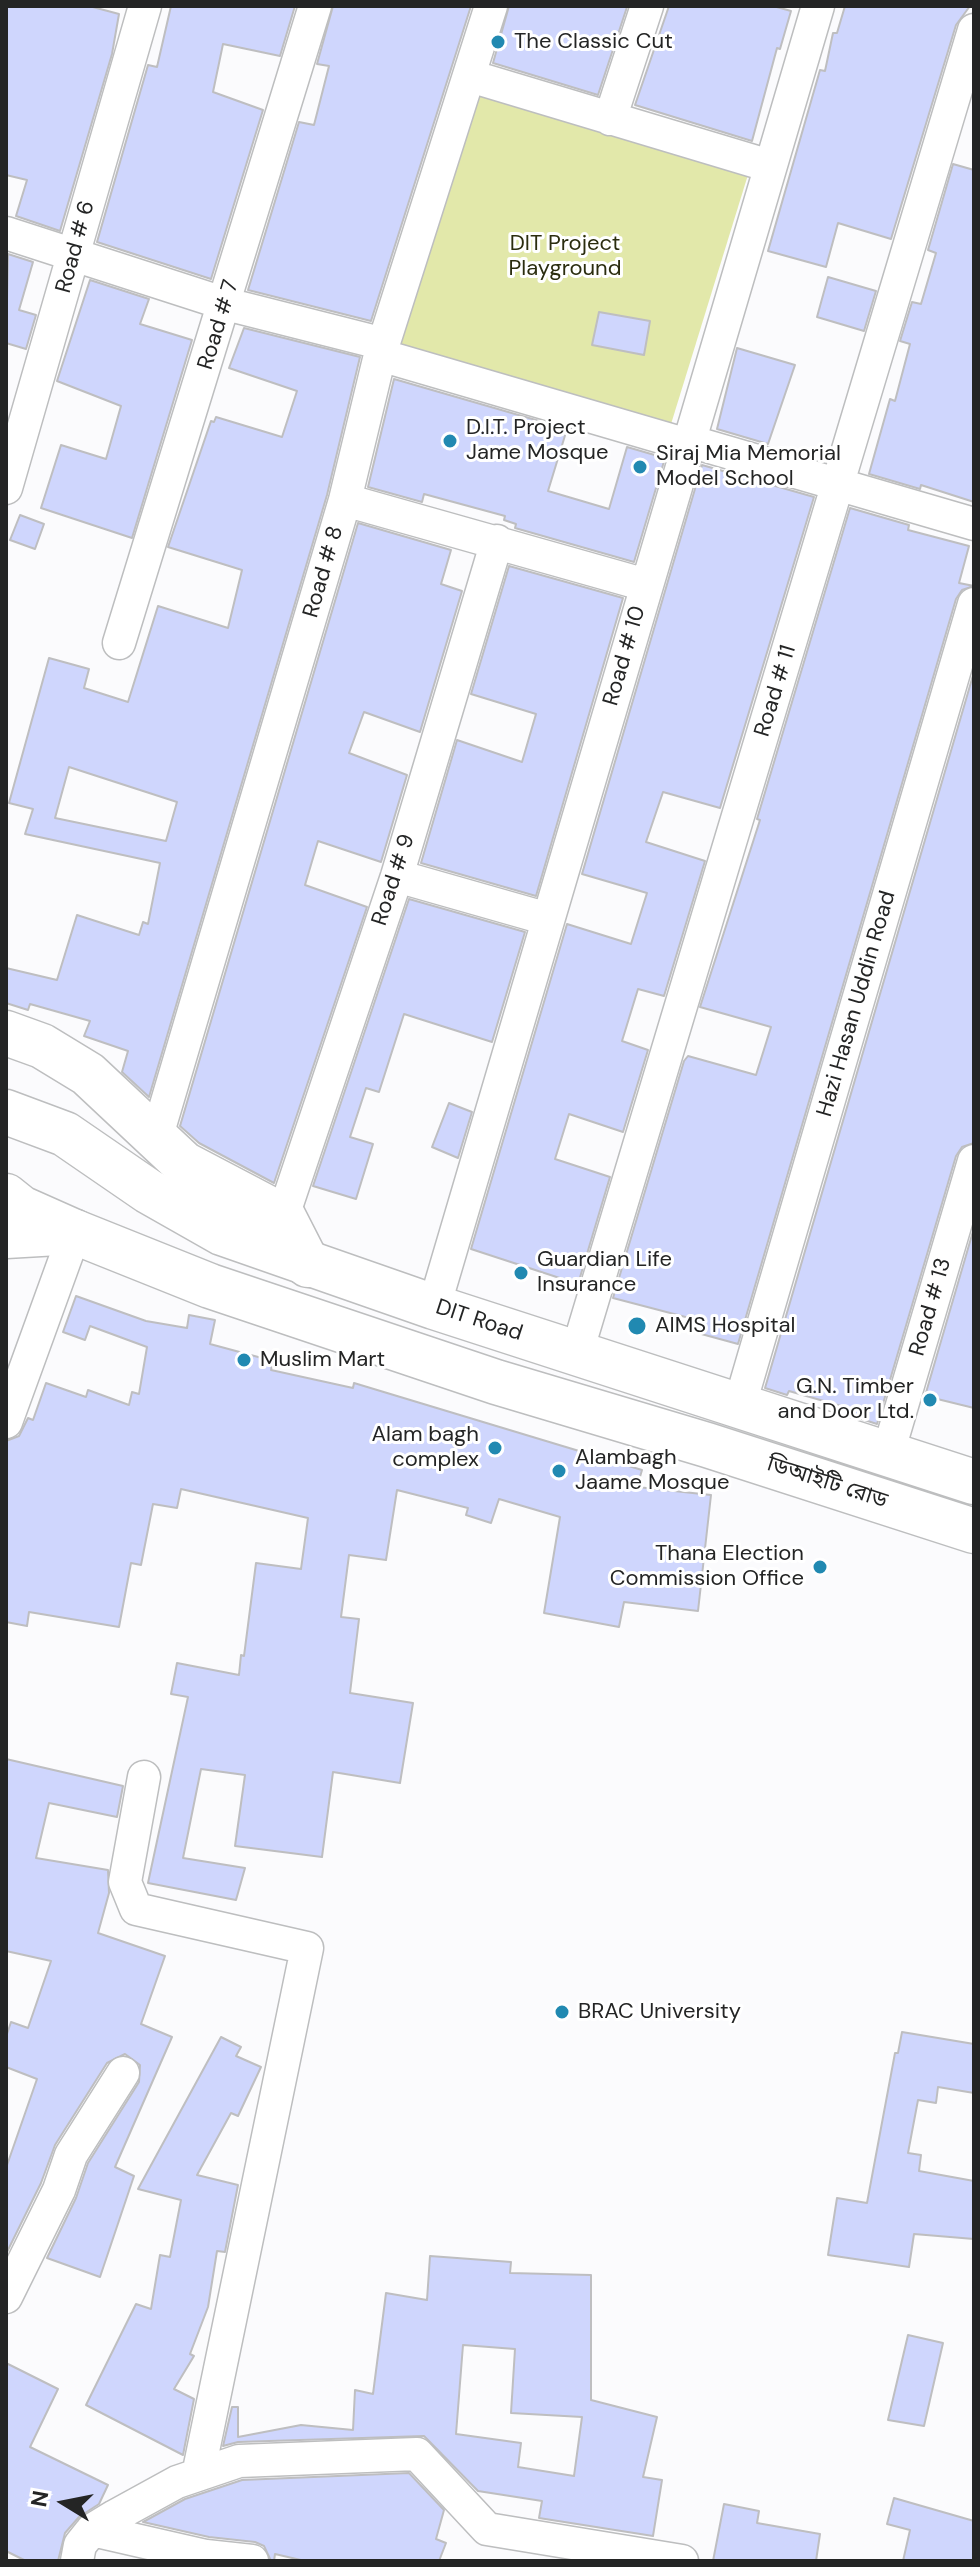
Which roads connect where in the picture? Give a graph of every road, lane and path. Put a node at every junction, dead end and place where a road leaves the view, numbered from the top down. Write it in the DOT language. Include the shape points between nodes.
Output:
graph roads {
  1 [pos="145,6"];
  2 [pos="315,6"];
  3 [pos="491,6"];
  4 [pos="647,6"];
  5 [pos="818,6"];
  6 [pos="974,30"];
  7 [pos="470,76"];
  8 [pos="610,119"];
  9 [pos="770,166"];
  10 [pos="6,233"];
  11 [pos="75,256"];
  12 [pos="226,304"];
  13 [pos="382,350"];
  14 [pos="688,443"];
  15 [pos="838,484"];
  16 [pos="6,488"];
  17 [pos="345,500"];
  18 [pos="974,524"];
  19 [pos="497,541"];
  20 [pos="646,585"];
  21 [pos="974,604"];
  22 [pos="119,643"];
  23 [pos="397,876"];
  24 [pos="548,919"];
  25 [pos="6,1033"];
  26 [pos="6,1086"];
  27 [pos="6,1112"];
  28 [pos="65,1134"];
  29 [pos="156,1139"];
  30 [pos="974,1161"];
  31 [pos="10,1211"];
  32 [pos="283,1216"];
  33 [pos="75,1232"];
  34 [pos="308,1265"];
  35 [pos="434,1307"];
  36 [pos="577,1352"];
  37 [pos="740,1404"];
  38 [pos="6,1422"];
  39 [pos="888,1453"];
  40 [pos="974,1482"];
  41 [pos="974,1531"];
  42 [pos="144,1777"];
  43 [pos="123,2073"];
  44 [pos="6,2297"];
  45 [pos="198,2475"];
  46 [pos="92,2530"];
  47 [pos="77,2561"];
  48 [pos="252,2561"];
  49 [pos="682,2561"];
  1 -- 11 [label="street, Road # 6"];
  2 -- 12 [label="street, Road # 7"];
  3 -- 7 [label="street, Road # 8"];
  4 -- 8 [label="street"];
  5 -- 9 [label="street, Road # 10"];
  6 -- 15 [label="street, Road # 11"];
  7 -- 8 [label="street"];
  7 -- 13 [label="street, Road # 8"];
  8 -- 9 [label="street"];
  9 -- 14 [label="street, Road # 10"];
  10 -- 11 [label="street"];
  11 -- 12 [label="street"];
  11 -- 16 [label="street, Road # 6"];
  12 -- 13 [label="street"];
  12 -- 22 [label="street, Road # 7"];
  13 -- 14 [label="street"];
  13 -- 17 [label="street, Road # 8"];
  14 -- 15 [label="street"];
  14 -- 20 [label="street, Road # 10"];
  15 -- 18 [label="street"];
  15 -- 36 [label="street, Road # 11"];
  17 -- 19 [label="street"];
  17 -- 29 [label="street, Road # 8"];
  19 -- 20 [label="street"];
  19 -- 23 [label="street, Road # 9"];
  20 -- 24 [label="street, Road # 10"];
  21 -- 37 [label="street, Hazi Hasan Uddin Road"];
  23 -- 24 [label="street"];
  23 -- 32 [label="street, Road # 9"];
  24 -- 35 [label="street, Road # 10"];
  25 -- 29 [label="main road" via="42,1046 88,1074"];
  26 -- 28 [label="main road"];
  27 -- 28 [label="main road, DIT Road"];
  28 -- 34 [label="main road, DIT Road" via="185,1214"];
  29 -- 32 [label="main road" via="212,1182"];
  30 -- 39 [label="street, Road # 13"];
  31 -- 33 [label="main road"];
  32 -- 34 [label="main road"];
  33 -- 38 [label="street"];
  33 -- 41 [label="main road" via="353,1335"];
  34 -- 35 [label="main road, DIT Road"];
  35 -- 36 [label="main road, DIT Road"];
  36 -- 37 [label="main road, DIT Road"];
  37 -- 39 [label="main road, DIT Road"];
  39 -- 40 [label="main road, DIT Road"];
  42 -- 45 [label="street" via="125,1882 136,1909 307,1948"];
  43 -- 44 [label="street" via="71,2155"];
  45 -- 46 [label="street"];
  45 -- 49 [label="street" via="239,2461 417,2454 487,2529"];
  46 -- 47 [label="street" via="80,2545"];
  46 -- 48 [label="street"];
}
